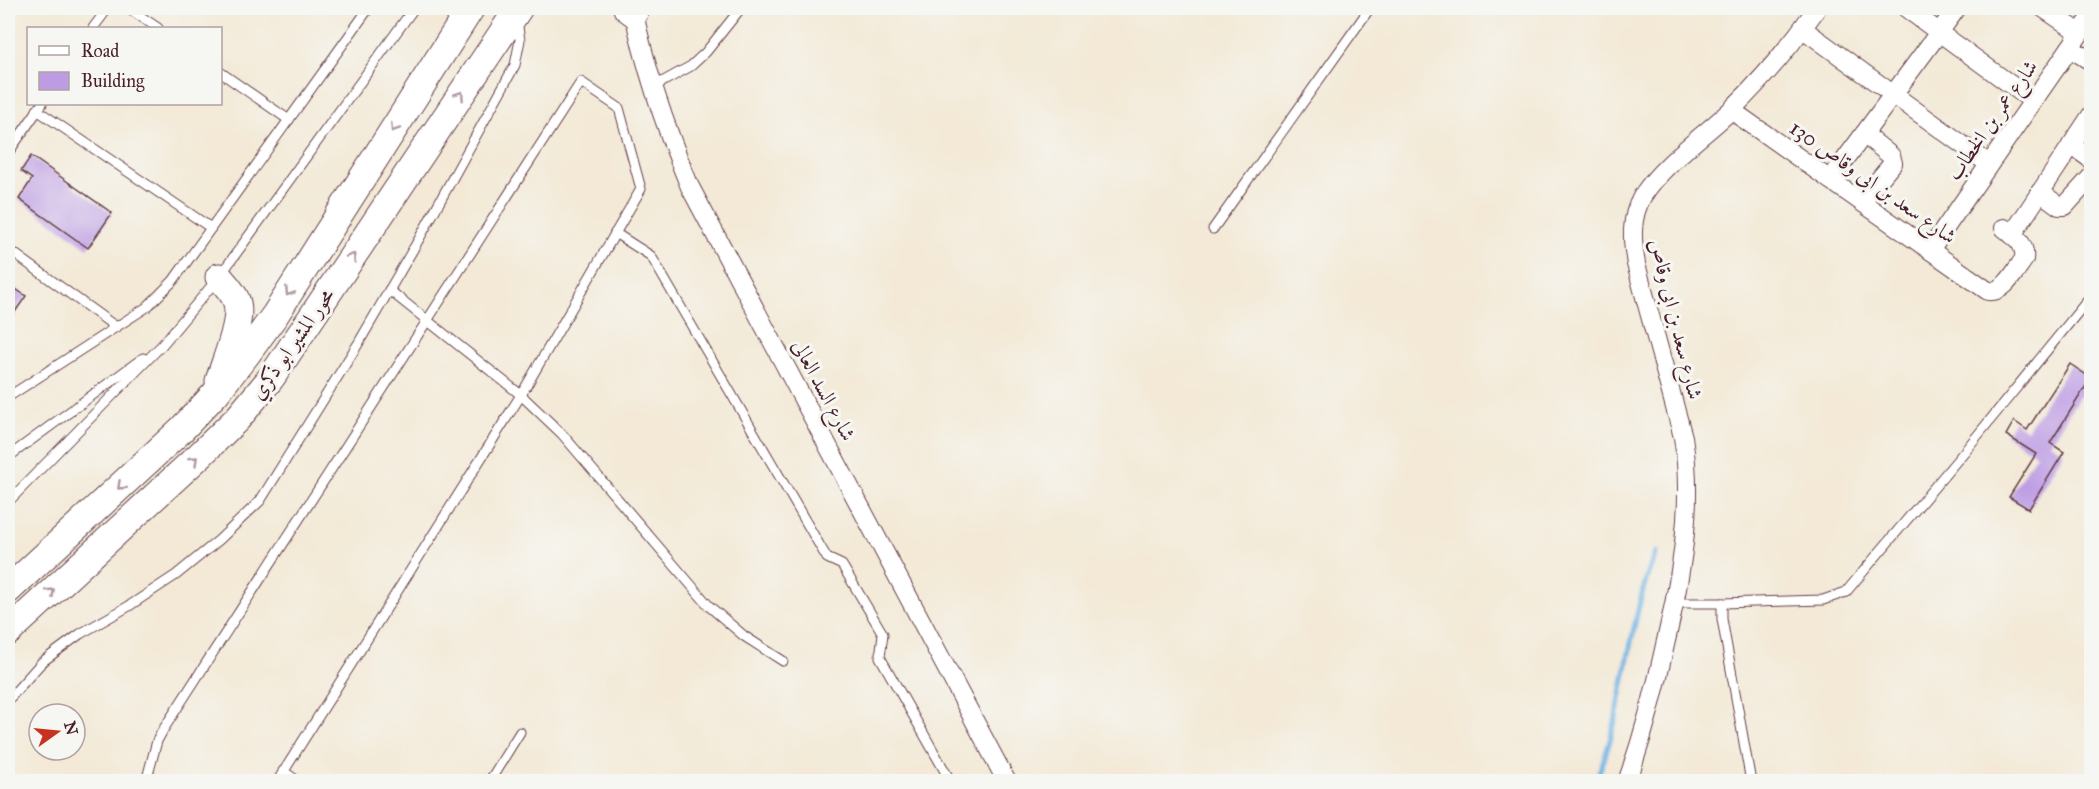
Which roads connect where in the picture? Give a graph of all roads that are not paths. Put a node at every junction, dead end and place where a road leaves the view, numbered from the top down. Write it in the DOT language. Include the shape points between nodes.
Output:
graph roads {
  1 [pos="108,8"];
  2 [pos="128,8"];
  3 [pos="369,8"];
  4 [pos="414,8"];
  5 [pos="471,8"];
  6 [pos="741,8"];
  7 [pos="1370,8"];
  8 [pos="1817,8"];
  9 [pos="1906,8"];
  10 [pos="1958,8"];
  11 [pos="2043,8"];
  12 [pos="631,9"];
  13 [pos="517,11"];
  14 [pos="2091,16"];
  15 [pos="94,27"];
  16 [pos="156,27"];
  17 [pos="1803,28"];
  18 [pos="1939,32"];
  19 [pos="2075,40"];
  20 [pos="2091,62"];
  21 [pos="222,73"];
  22 [pos="653,87"];
  23 [pos="1893,94"];
  24 [pos="2033,101"];
  25 [pos="39,107"];
  26 [pos="1731,110"];
  27 [pos="2091,114"];
  28 [pos="289,120"];
  29 [pos="1864,134"];
  30 [pos="2071,145"];
  31 [pos="8,153"];
  32 [pos="2091,160"];
  33 [pos="1989,164"];
  34 [pos="2091,176"];
  35 [pos="1830,180"];
  36 [pos="2040,192"];
  37 [pos="1861,201"];
  38 [pos="211,228"];
  39 [pos="1213,229"];
  40 [pos="615,233"];
  41 [pos="8,249"];
  42 [pos="1930,250"];
  43 [pos="219,277"];
  44 [pos="389,290"];
  45 [pos="2091,295"];
  46 [pos="427,321"];
  47 [pos="116,327"];
  48 [pos="162,345"];
  49 [pos="214,394"];
  50 [pos="521,395"];
  51 [pos="8,397"];
  52 [pos="8,457"];
  53 [pos="8,502"];
  54 [pos="8,590"];
  55 [pos="1675,603"];
  56 [pos="1722,603"];
  57 [pos="8,632"];
  58 [pos="783,661"];
  59 [pos="8,700"];
  60 [pos="520,732"];
  61 [pos="283,771"];
  62 [pos="146,782"];
  63 [pos="277,782"];
  64 [pos="299,782"];
  65 [pos="489,782"];
  66 [pos="951,782"];
  67 [pos="1007,782"];
  68 [pos="1627,782"];
  69 [pos="1751,782"];
  1 -- 15 [label="lane"];
  2 -- 16 [label="lane"];
  3 -- 28 [label="lane"];
  4 -- 43 [label="lane"];
  5 -- 49 [label="main road, محور المشير ابو ذكري, one-way" via="275,315"];
  6 -- 22 [label="lane" via="691,66"];
  7 -- 39 [label="lane"];
  8 -- 17 [label="street, شارع سعد بن ابى وقاص"];
  9 -- 18 [label="street"];
  10 -- 18 [label="street"];
  11 -- 19 [label="street"];
  12 -- 22 [label="street, شارع السد العالى"];
  13 -- 44 [label="lane" via="520,40 514,65"];
  57 -- 13 [label="main road, محور المشير ابو ذكري, one-way" via="200,455 265,386"];
  14 -- 19 [label="street, شارع عمر بن الخطاب"];
  17 -- 23 [label="street"];
  17 -- 26 [label="street, شارع سعد بن ابى وقاص"];
  18 -- 23 [label="street"];
  18 -- 24 [label="street"];
  19 -- 20 [label="street"];
  19 -- 24 [label="street, شارع عمر بن الخطاب"];
  21 -- 28 [label="lane"];
  22 -- 67 [label="street, شارع السد العالى" via="690,187"];
  23 -- 29 [label="street"];
  23 -- 33 [label="street"];
  24 -- 33 [label="street, شارع عمر بن الخطاب"];
  25 -- 31 [label="lane"];
  25 -- 38 [label="lane"];
  26 -- 35 [label="street, شارع سعد بن ابى وقاص 130"];
  26 -- 55 [label="street, شارع سعد بن ابى وقاص" via="1654,179 1633,219 1636,264 1688,465 1689,493"];
  27 -- 30 [label="street"];
  28 -- 38 [label="lane"];
  29 -- 35 [label="street"];
  29 -- 37 [label="street" via="1891,156 1893,163"];
  30 -- 32 [label="street"];
  30 -- 36 [label="street"];
  33 -- 42 [label="street, شارع عمر بن الخطاب"];
  34 -- 36 [label="street" via="2065,206 2057,205"];
  35 -- 37 [label="street, شارع سعد بن ابى وقاص 130"];
  36 -- 42 [label="street, شارع سعد بن ابى وقاص 130" via="2008,231 2021,243 2024,259 1997,291 1988,291"];
  37 -- 42 [label="street, شارع سعد بن ابى وقاص 130"];
  38 -- 47 [label="lane" via="160,295"];
  40 -- 46 [label="lane" via="641,189 619,108 581,82"];
  40 -- 50 [label="lane"];
  40 -- 66 [label="lane" via="651,256 827,558 842,565 883,634 880,657"];
  41 -- 47 [label="lane"];
  43 -- 48 [label="lane"];
  43 -- 49 [label="main road" via="236,299 238,311"];
  44 -- 46 [label="lane"];
  44 -- 59 [label="lane" via="260,501 176,575 42,662"];
  45 -- 56 [label="lane" via="1846,592 1822,600"];
  46 -- 50 [label="lane"];
  46 -- 62 [label="lane" via="163,730"];
  47 -- 51 [label="lane"];
  48 -- 52 [label="lane"];
  48 -- 53 [label="lane"];
  49 -- 54 [label="main road, محور المشير ابو ذكري, one-way" via="181,430"];
  50 -- 58 [label="lane" via="562,434 710,606 744,636"];
  50 -- 61 [label="lane"];
  55 -- 56 [label="lane"];
  55 -- 68 [label="street, شارع سعد بن ابى وقاص" via="1654,698"];
  56 -- 69 [label="lane"];
  60 -- 65 [label="lane"];
  61 -- 63 [label="lane"];
  61 -- 64 [label="lane"];
}
